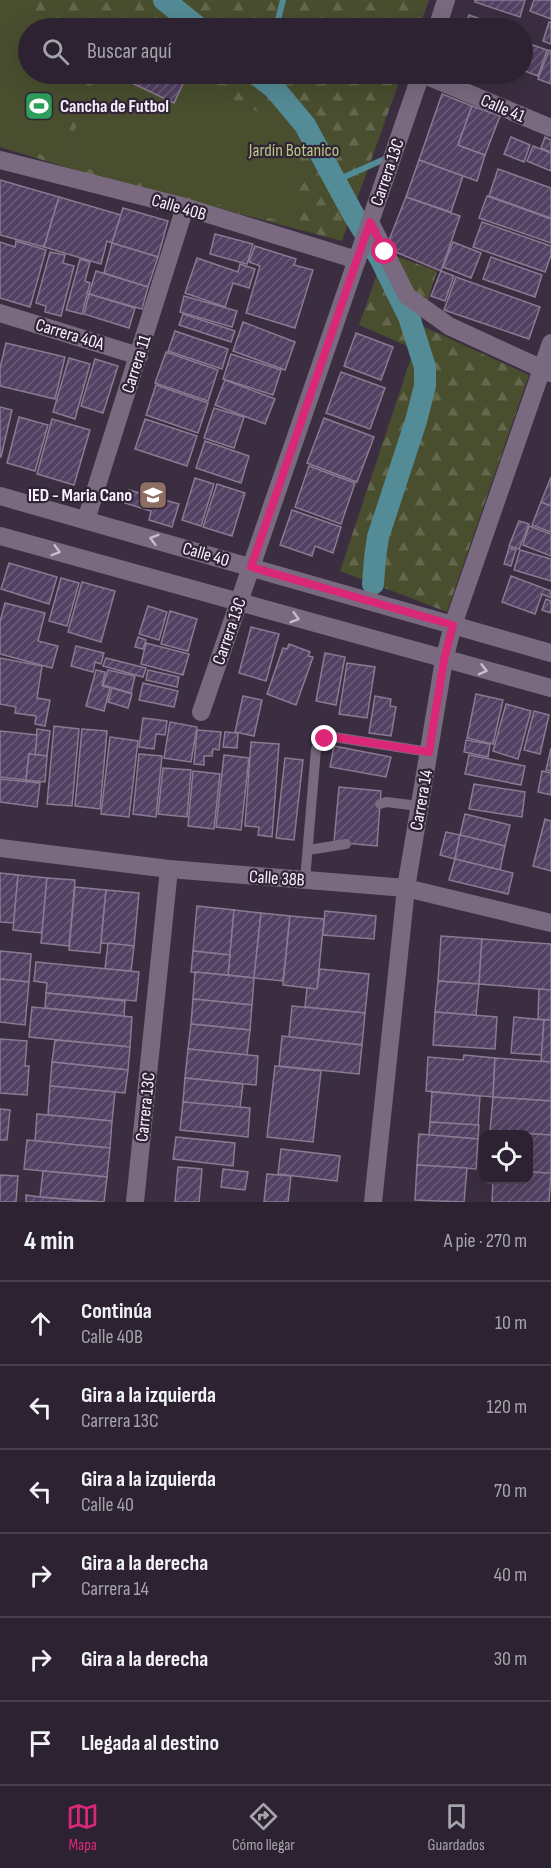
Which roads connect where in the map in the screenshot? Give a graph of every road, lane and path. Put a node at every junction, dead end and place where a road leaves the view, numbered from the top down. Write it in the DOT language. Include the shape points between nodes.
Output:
graph roads {
  1 [pos="446,0"];
  2 [pos="440,18"];
  3 [pos="418,84"];
  4 [pos="446,84"];
  5 [pos="551,128"];
  6 [pos="0,160"];
  7 [pos="185,207"];
  8 [pos="369,224"];
  9 [pos="359,255"];
  10 [pos="0,313"];
  11 [pos="551,343"];
  12 [pos="139,356"];
  13 [pos="546,371"];
  14 [pos="0,495"];
  15 [pos="86,520"];
  16 [pos="0,536"];
  17 [pos="251,567"];
  18 [pos="238,603"];
  19 [pos="453,625"];
  20 [pos="551,653"];
  21 [pos="444,660"];
  22 [pos="551,688"];
  23 [pos="201,712"];
  24 [pos="429,752"];
  25 [pos="380,804"];
  26 [pos="419,806"];
  27 [pos="346,843"];
  28 [pos="0,848"];
  29 [pos="308,850"];
  30 [pos="169,869"];
  31 [pos="305,880"];
  32 [pos="406,888"];
  33 [pos="551,923"];
  34 [pos="135,1202"];
  35 [pos="373,1202"];
  1 -- 2 [label="street"];
  3 -- 8 [label="street, Carrera 13C"];
  4 -- 5 [label="street, Calle 41"];
  6 -- 7 [label="street, Calle 40B"];
  7 -- 9 [label="street, Calle 40B"];
  7 -- 12 [label="street, Carrera 11"];
  8 -- 9 [label="street, Carrera 13C"];
  8 -- 13 [label="street" via="407,296 449,326"];
  9 -- 17 [label="street, Carrera 13C"];
  10 -- 12 [label="street, Carrera 40A"];
  11 -- 13 [label="street, Carrera 14"];
  12 -- 15 [label="street, Carrera 11"];
  13 -- 19 [label="street, Carrera 14"];
  14 -- 15 [label="street, Calle 40"];
  17 -- 15 [label="street, Calle 40, one-way"];
  16 -- 18 [label="street, one-way"];
  17 -- 18 [label="street, Carrera 13C"];
  17 -- 19 [label="street, Calle 40"];
  18 -- 21 [label="street, one-way"];
  18 -- 23 [label="street, Carrera 13C"];
  19 -- 20 [label="street, Calle 40"];
  19 -- 21 [label="street, Carrera 14"];
  21 -- 22 [label="street, one-way"];
  21 -- 24 [label="street, Carrera 14"];
  24 -- 26 [label="street, Carrera 14"];
  24 -- 29 [label="lane" via="334,737 325,739 316,749"];
  25 -- 26 [label="lane"];
  26 -- 32 [label="street, Carrera 14"];
  27 -- 29 [label="lane"];
  28 -- 30 [label="street, Calle 38B"];
  29 -- 31 [label="lane"];
  30 -- 31 [label="street, Calle 38B"];
  30 -- 34 [label="street, Carrera 13C"];
  31 -- 32 [label="street, Calle 38B"];
  32 -- 33 [label="street, Calle 38B"];
  32 -- 35 [label="street, Carrera 14"];
}
